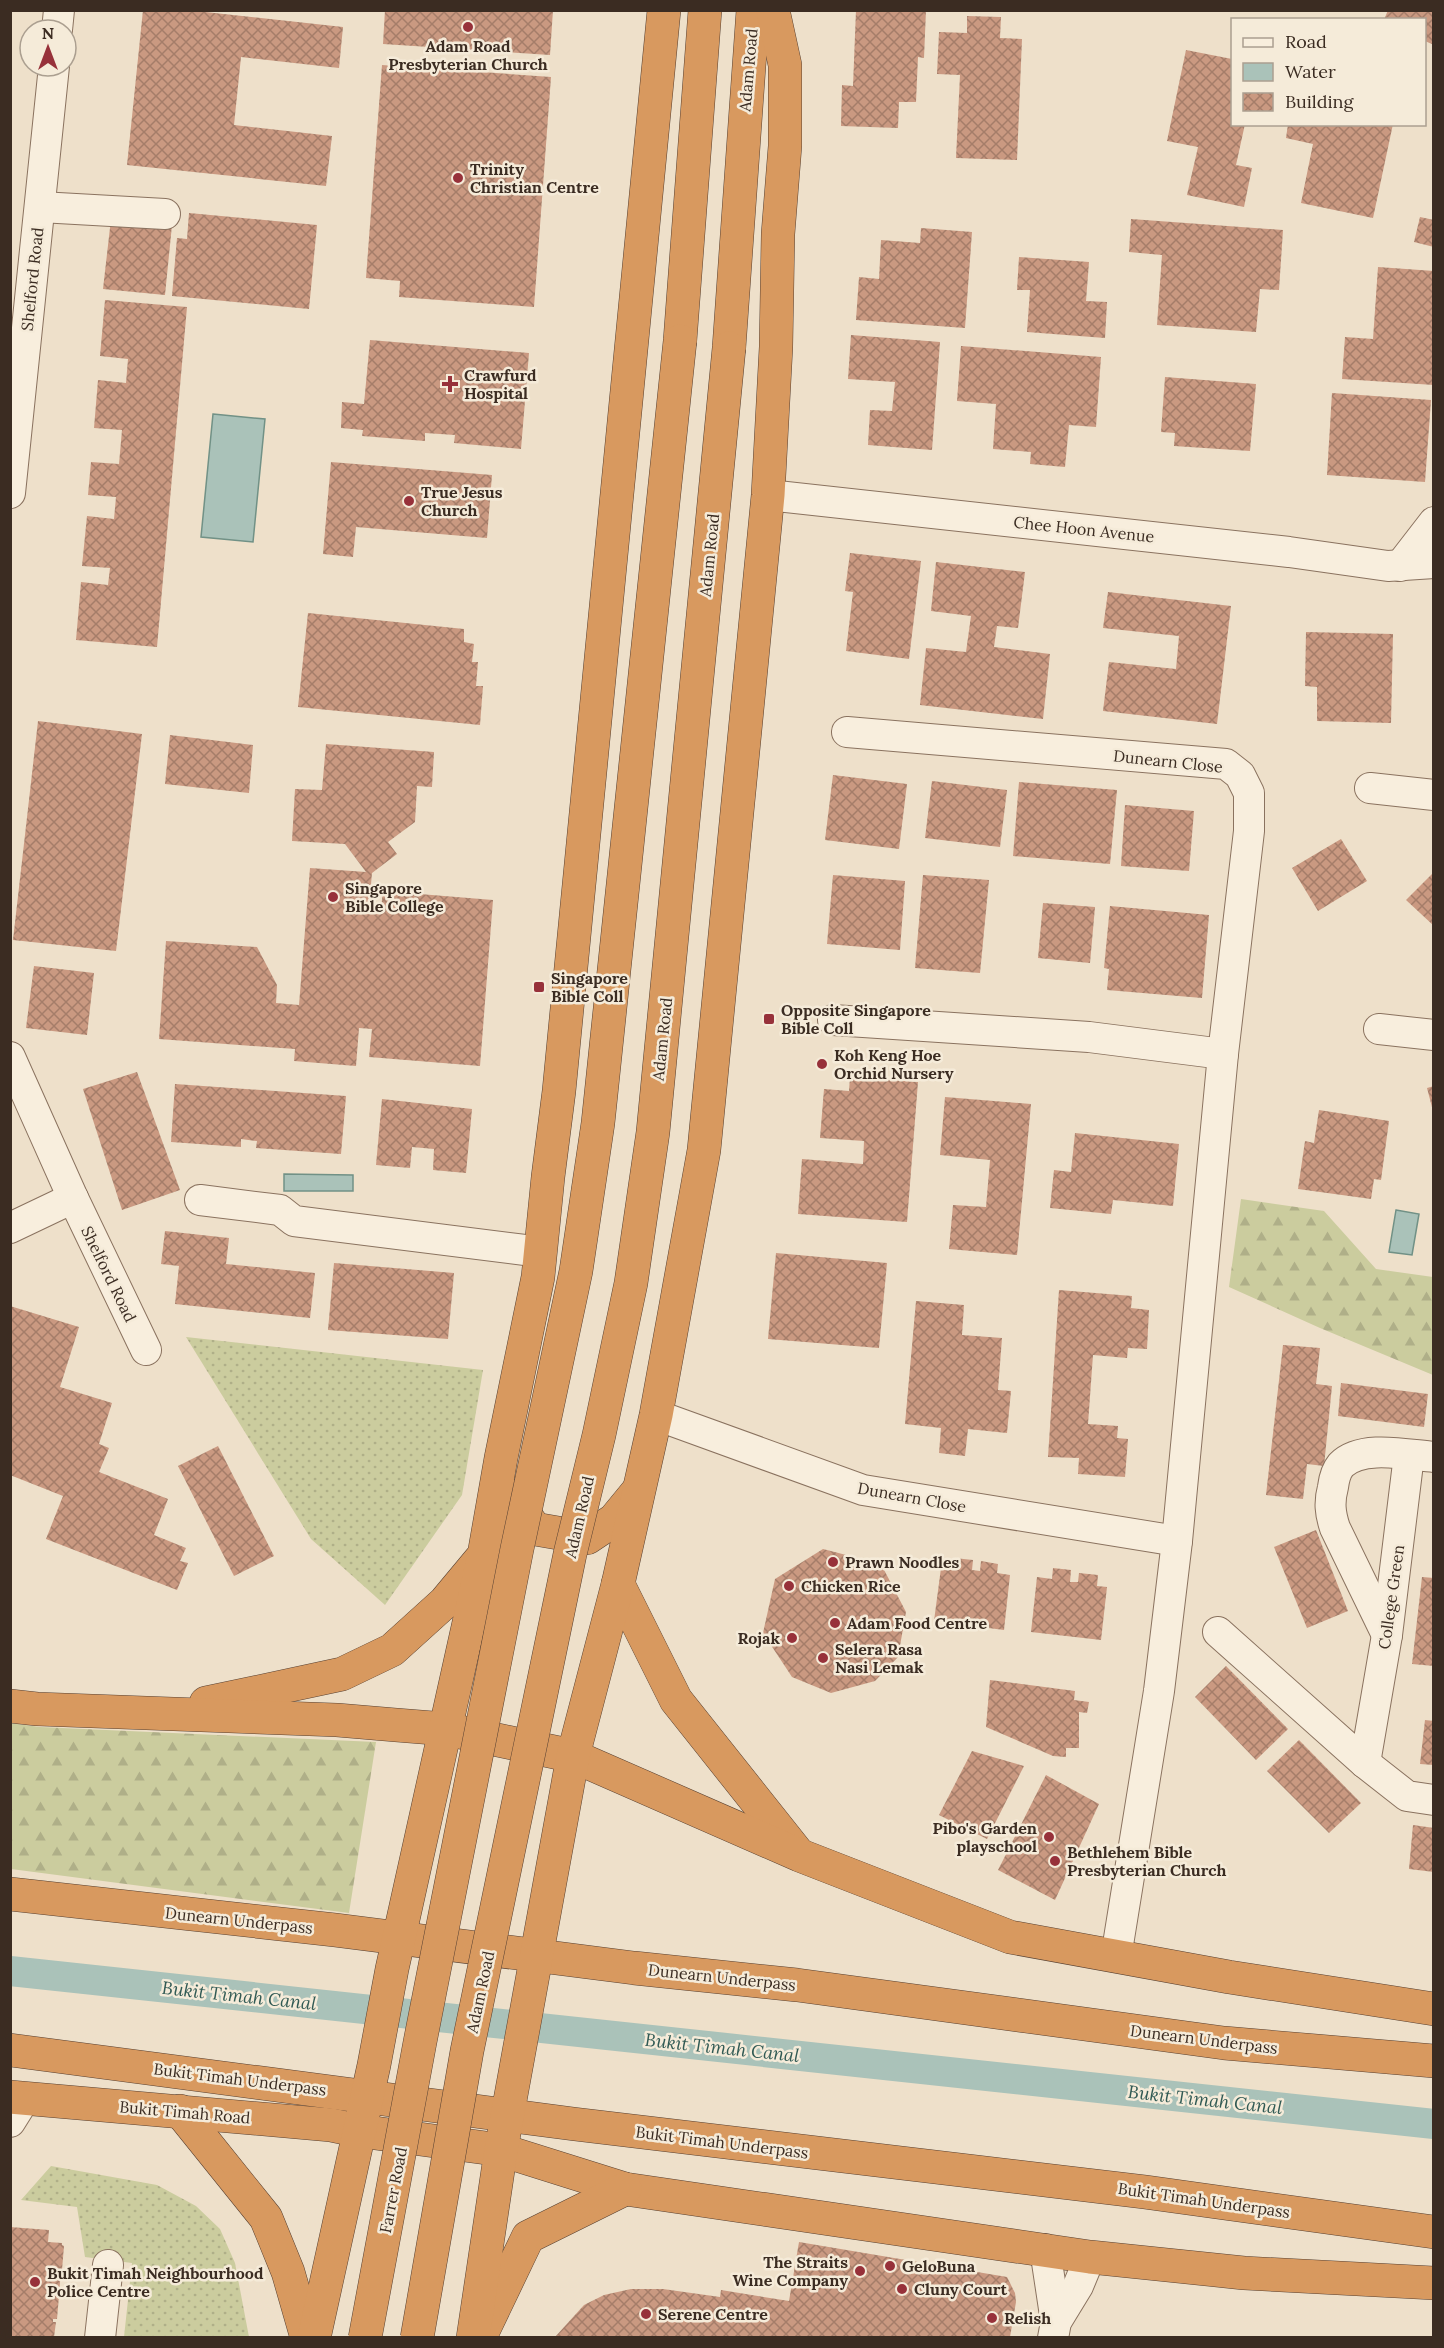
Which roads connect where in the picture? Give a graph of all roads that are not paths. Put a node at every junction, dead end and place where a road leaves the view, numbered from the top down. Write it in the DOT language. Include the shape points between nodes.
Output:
graph roads {
  1 [pos="664,10"];
  2 [pos="705,10"];
  3 [pos="753,10"];
  4 [pos="773,10"];
  5 [pos="53,78"];
  6 [pos="40,207"];
  7 [pos="165,214"];
  8 [pos="10,493"];
  9 [pos="768,495"];
  10 [pos="1434,522"];
  11 [pos="1434,563"];
  12 [pos="1400,566"];
  13 [pos="847,732"];
  14 [pos="1370,788"];
  15 [pos="1434,795"];
  16 [pos="832,1020"];
  17 [pos="1379,1029"];
  18 [pos="1434,1035"];
  19 [pos="1223,1054"];
  20 [pos="10,1057"];
  21 [pos="72,1198"];
  22 [pos="200,1200"];
  23 [pos="10,1228"];
  24 [pos="530,1250"];
  25 [pos="146,1350"];
  26 [pos="657,1414"];
  27 [pos="1421,1456"];
  28 [pos="501,1458"];
  29 [pos="640,1488"];
  30 [pos="1177,1541"];
  31 [pos="484,1555"];
  32 [pos="618,1584"];
  33 [pos="1218,1632"];
  34 [pos="1387,1635"];
  35 [pos="10,1706"];
  36 [pos="155,1713"];
  37 [pos="446,1729"];
  38 [pos="573,1756"];
  39 [pos="1365,1763"];
  40 [pos="1434,1800"];
  41 [pos="799,1855"];
  42 [pos="10,1894"];
  43 [pos="1116,1958"];
  44 [pos="1434,2009"];
  45 [pos="10,2050"];
  46 [pos="1434,2061"];
  47 [pos="15,2106"];
  48 [pos="180,2111"];
  49 [pos="360,2131"];
  50 [pos="501,2150"];
  51 [pos="625,2189"];
  52 [pos="1434,2232"];
  53 [pos="1045,2249"];
  54 [pos="1090,2257"];
  55 [pos="108,2265"];
  56 [pos="1434,2283"];
  57 [pos="1055,2330"];
  58 [pos="100,2337"];
  59 [pos="307,2337"];
  60 [pos="314,2337"];
  61 [pos="365,2337"];
  62 [pos="417,2337"];
  63 [pos="473,2337"];
  64 [pos="480,2337"];
  1 -- 24 [label="highway" via="561,1079"];
  2 -- 61 [label="highway, Farrer Road, bridge" via="680,341 599,1111 578,1260 517,1549"];
  3 -- 62 [label="highway, Adam Road, bridge" via="729,348 653,1132 631,1282 467,2051"];
  4 -- 9 [label="highway" via="785,65 785,146"];
  5 -- 6 [label="street, Shelford Road"];
  6 -- 7 [label="street"];
  6 -- 8 [label="street, Shelford Road"];
  9 -- 12 [label="street, Chee Hoon Avenue"];
  9 -- 26 [label="highway" via="704,1150"];
  10 -- 12 [label="street"];
  11 -- 12 [label="street, Chee Hoon Avenue"];
  13 -- 19 [label="street, Dunearn Close" via="1226,764 1240,775 1249,793 1249,831"];
  14 -- 15 [label="street"];
  16 -- 19 [label="street" via="1089,1037"];
  17 -- 18 [label="street"];
  19 -- 30 [label="street, Dunearn Close"];
  20 -- 21 [label="street, Shelford Road"];
  21 -- 23 [label="street"];
  21 -- 25 [label="street, Shelford Road"];
  22 -- 24 [label="street" via="280,1210 294,1221"];
  24 -- 28 [label="highway" via="538,1277"];
  26 -- 29 [label="highway"];
  26 -- 30 [label="street, Dunearn Close" via="863,1490"];
  27 -- 34 [label="street, College Green"];
  27 -- 34 [label="street" via="1386,1451 1351,1458 1335,1474 1331,1495 1330,1512 1340,1543"];
  28 -- 29 [label="highway" via="509,1492 535,1529 586,1538 614,1520"];
  28 -- 31 [label="highway"];
  29 -- 32 [label="highway"];
  30 -- 43 [label="street, Dunearn Close" via="1159,1691"];
  31 -- 36 [label="highway" via="445,1602 392,1650 332,1676"];
  31 -- 37 [label="highway"];
  32 -- 38 [label="highway"];
  32 -- 41 [label="highway" via="676,1700"];
  33 -- 39 [label="street"];
  34 -- 39 [label="street, College Green"];
  35 -- 36 [label="highway"];
  36 -- 37 [label="highway" via="337,1720"];
  37 -- 38 [label="highway"];
  37 -- 49 [label="highway"];
  38 -- 41 [label="highway"];
  38 -- 50 [label="highway"];
  39 -- 40 [label="street" via="1407,1796"];
  41 -- 43 [label="highway" via="1010,1937"];
  42 -- 46 [label="highway, Dunearn Underpass" via="797,1984 1224,2043"];
  43 -- 44 [label="highway"];
  45 -- 52 [label="highway, Bukit Timah Underpass" via="574,2124 1145,2192"];
  47 -- 48 [label="highway, Bukit Timah Road"];
  48 -- 49 [label="highway, Bukit Timah Road"];
  48 -- 59 [label="highway" via="266,2218 288,2272"];
  49 -- 50 [label="highway, Bukit Timah Road"];
  49 -- 60 [label="highway"];
  50 -- 51 [label="highway, Bukit Timah Road"];
  50 -- 63 [label="highway"];
  51 -- 53 [label="highway, Bukit Timah Road"];
  51 -- 64 [label="highway" via="528,2237"];
  53 -- 54 [label="highway, Bukit Timah Road"];
  53 -- 57 [label="street"];
  54 -- 56 [label="highway, Bukit Timah Road" via="1244,2273"];
  54 -- 57 [label="street"];
  55 -- 58 [label="street"];
}
